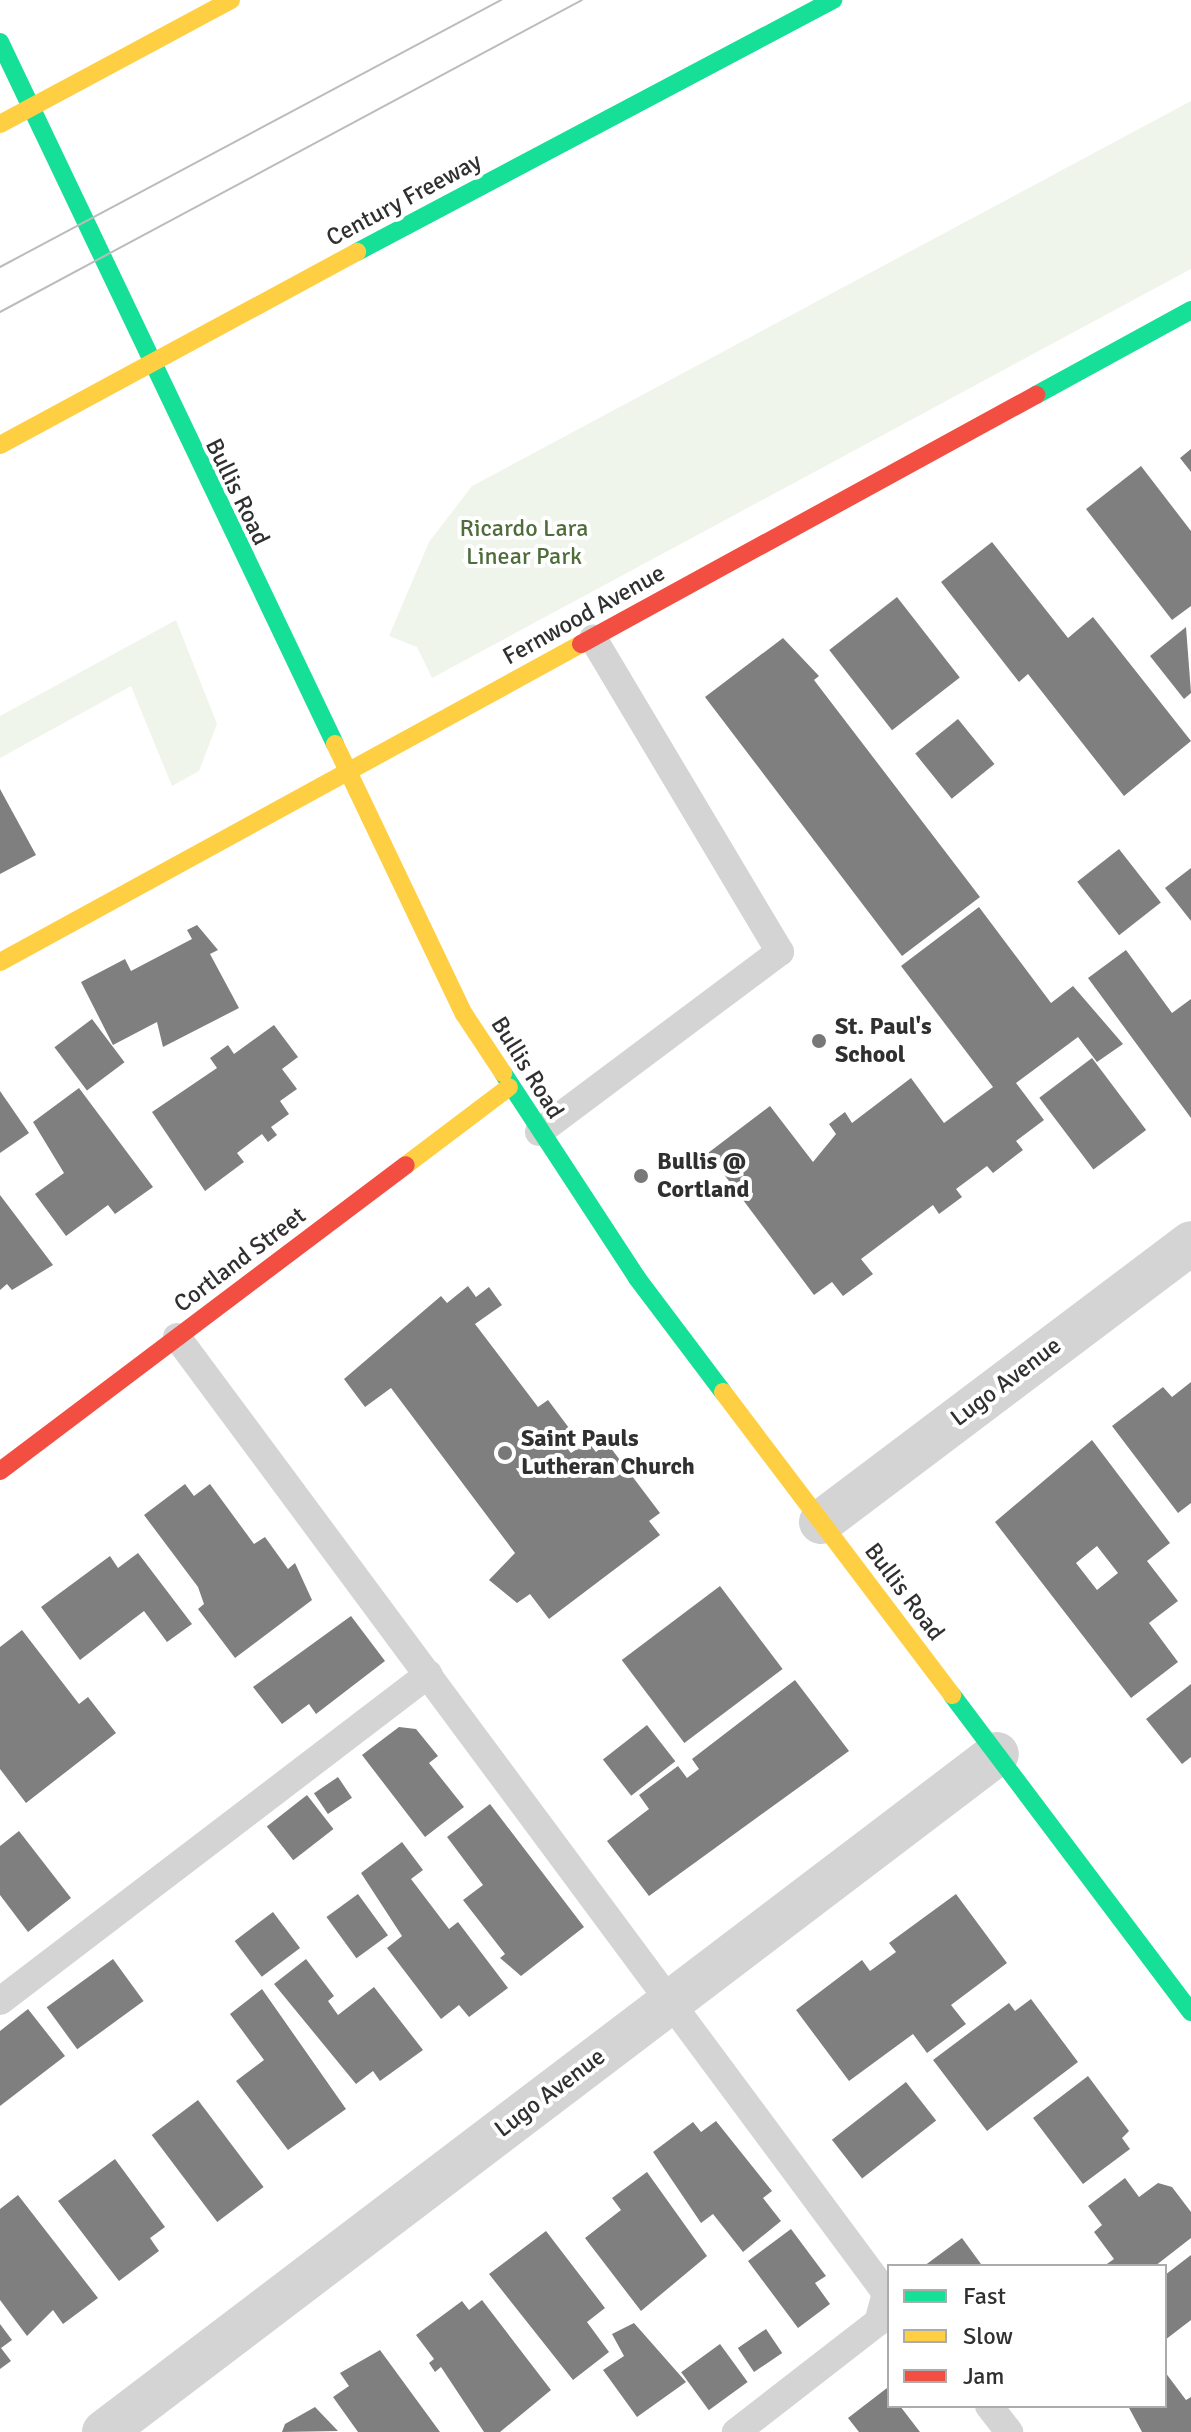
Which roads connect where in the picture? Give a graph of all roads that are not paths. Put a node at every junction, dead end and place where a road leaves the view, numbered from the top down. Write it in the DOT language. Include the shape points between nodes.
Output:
graph roads {
  1 [pos="231,0"];
  2 [pos="833,0"];
  3 [pos="0,42"];
  4 [pos="0,124"];
  5 [pos="1191,310"];
  6 [pos="0,445"];
  7 [pos="593,638"];
  8 [pos="346,774"];
  9 [pos="0,962"];
  10 [pos="509,1087"];
  11 [pos="539,1132"];
  12 [pos="1191,1243"];
  13 [pos="177,1337"];
  14 [pos="0,1471"];
  15 [pos="821,1522"];
  16 [pos="429,1674"];
  17 [pos="997,1754"];
  18 [pos="674,2000"];
  19 [pos="0,2001"];
  20 [pos="1191,2012"];
  21 [pos="887,2295"];
  22 [pos="991,2408"];
  23 [pos="104,2432"];
  24 [pos="736,2432"];
  25 [pos="1009,2432"];
  1 -- 4 [label="main road, bridge"];
  2 -- 6 [label="main road, Century Freeway, bridge"];
  3 -- 8 [label="main road, Bullis Road"];
  5 -- 7 [label="main road, Fernwood Avenue"];
  7 -- 8 [label="main road, Fernwood Avenue"];
  7 -- 11 [label="lane" via="780,952"];
  8 -- 9 [label="main road, Fernwood Avenue"];
  8 -- 10 [label="main road, Bullis Road" via="464,1014"];
  10 -- 11 [label="main road, Bullis Road"];
  10 -- 13 [label="main road, Cortland Street"];
  11 -- 15 [label="main road, Bullis Road" via="637,1278"];
  12 -- 15 [label="street, Lugo Avenue"];
  13 -- 14 [label="main road, Cortland Street"];
  13 -- 16 [label="lane"];
  15 -- 17 [label="main road, Bullis Road"];
  16 -- 18 [label="lane"];
  16 -- 19 [label="lane"];
  17 -- 18 [label="street, Lugo Avenue"];
  17 -- 20 [label="main road, Bullis Road"];
  18 -- 21 [label="lane"];
  18 -- 23 [label="street, Lugo Avenue"];
  21 -- 24 [label="lane" via="878,2322"];
  22 -- 25 [label="lane"];
}
